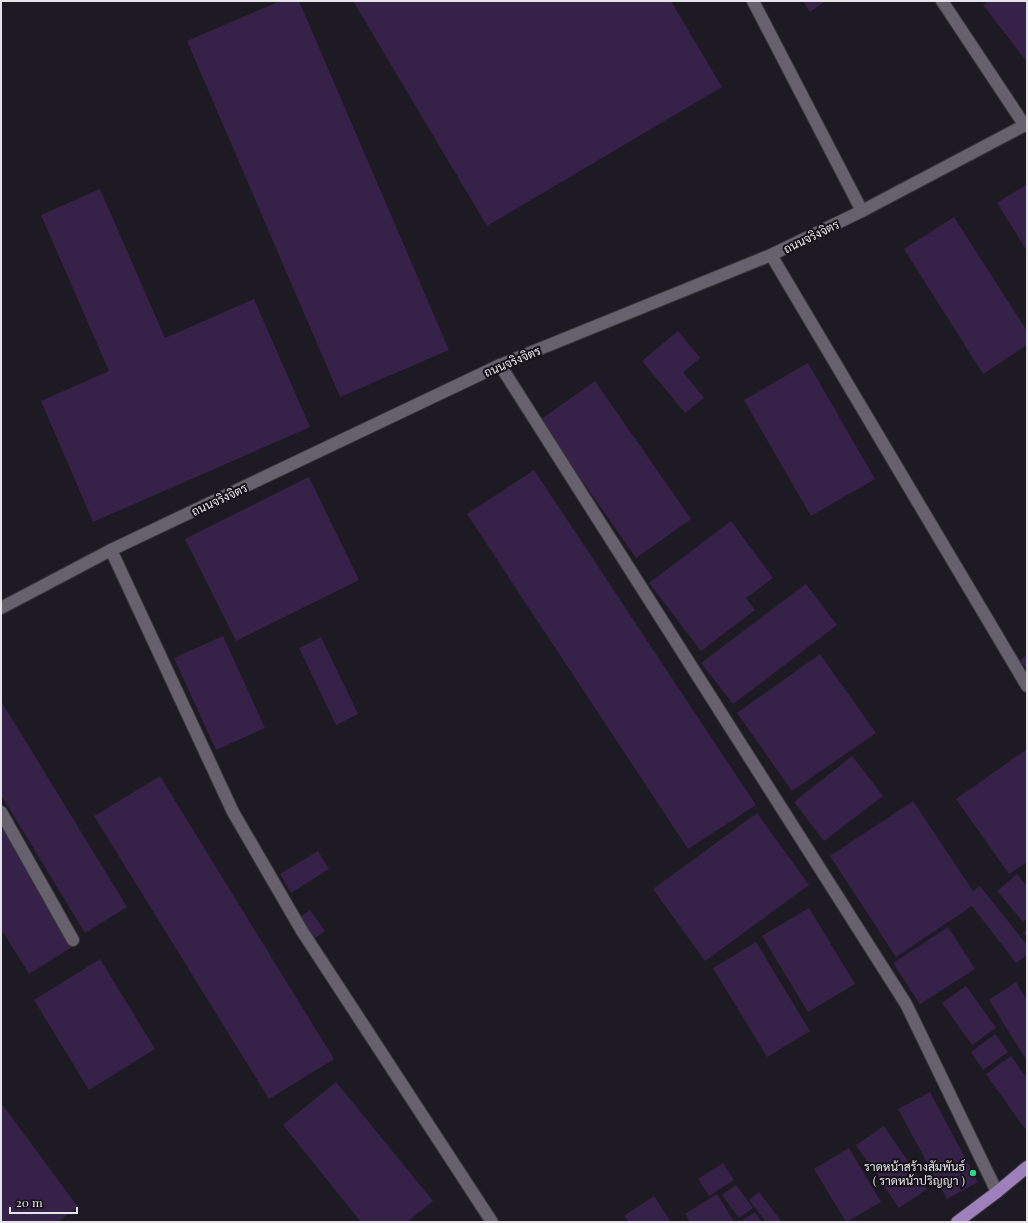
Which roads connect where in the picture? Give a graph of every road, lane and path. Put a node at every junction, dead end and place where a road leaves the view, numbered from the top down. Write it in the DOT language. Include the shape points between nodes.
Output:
graph roads {
  1 [pos="753,1"];
  2 [pos="942,1"];
  3 [pos="1026,125"];
  4 [pos="862,211"];
  5 [pos="771,255"];
  6 [pos="500,365"];
  7 [pos="111,550"];
  8 [pos="1,608"];
  9 [pos="1027,686"];
  10 [pos="1,812"];
  11 [pos="74,940"];
  12 [pos="1027,1167"];
  13 [pos="998,1192"];
  14 [pos="492,1222"];
  15 [pos="956,1222"];
  1 -- 4 [label="street"];
  2 -- 3 [label="street"];
  3 -- 4 [label="street, ถนนจริงจิตร"];
  4 -- 5 [label="street, ถนนจริงจิตร"];
  5 -- 6 [label="street, ถนนจริงจิตร"];
  5 -- 9 [label="street"];
  6 -- 7 [label="street, ถนนจริงจิตร"];
  6 -- 13 [label="street" via="906,1004"];
  7 -- 8 [label="street, ถนนจริงจิตร"];
  7 -- 14 [label="street" via="233,812 302,931"];
  10 -- 11 [label="street"];
  12 -- 13 [label="main road"];
  13 -- 15 [label="main road"];
}
